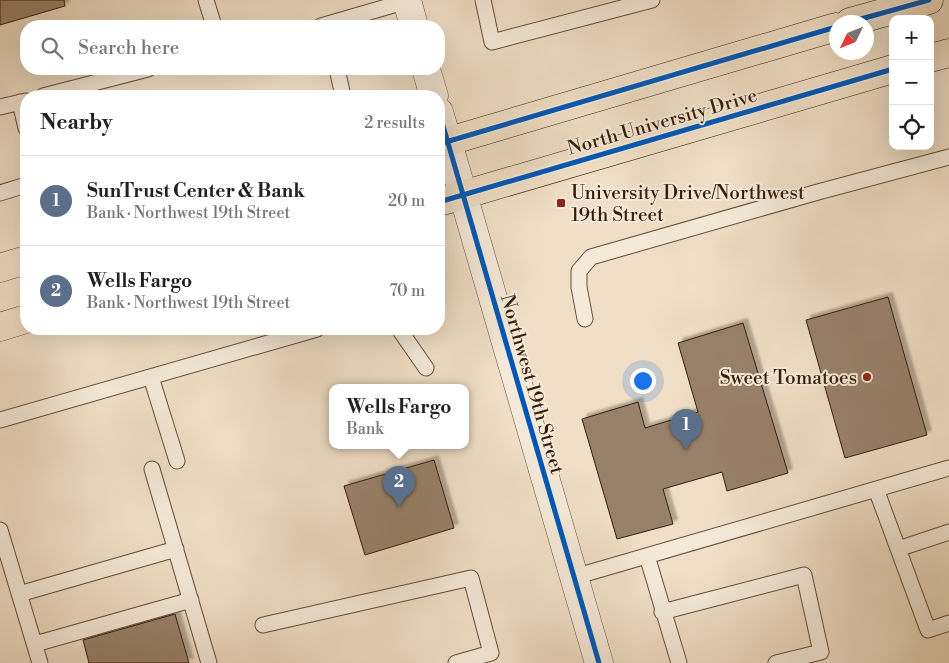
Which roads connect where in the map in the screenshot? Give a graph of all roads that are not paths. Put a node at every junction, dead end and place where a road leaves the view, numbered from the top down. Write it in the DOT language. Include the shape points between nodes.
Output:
graph roads {
  1 [pos="206,0"];
  2 [pos="483,0"];
  3 [pos="652,0"];
  4 [pos="929,0"];
  5 [pos="410,9"];
  6 [pos="874,15"];
  7 [pos="212,20"];
  8 [pos="355,20"];
  9 [pos="829,28"];
  10 [pos="949,53"];
  11 [pos="934,57"];
  12 [pos="889,70"];
  13 [pos="125,75"];
  14 [pos="338,75"];
  15 [pos="428,75"];
  16 [pos="66,90"];
  17 [pos="342,90"];
  18 [pos="432,90"];
  19 [pos="20,102"];
  20 [pos="0,108"];
  21 [pos="445,142"];
  22 [pos="949,156"];
  23 [pos="445,157"];
  24 [pos="20,187"];
  25 [pos="0,192"];
  26 [pos="451,199"];
  27 [pos="20,262"];
  28 [pos="0,268"];
  29 [pos="585,319"];
  30 [pos="20,321"];
  31 [pos="0,326"];
  32 [pos="296,335"];
  33 [pos="403,335"];
  34 [pos="426,368"];
  35 [pos="151,376"];
  36 [pos="0,420"];
  37 [pos="177,461"];
  38 [pos="949,468"];
  39 [pos="152,469"];
  40 [pos="876,489"];
  41 [pos="0,530"];
  42 [pos="949,532"];
  43 [pos="898,548"];
  44 [pos="176,549"];
  45 [pos="647,556"];
  46 [pos="574,577"];
  47 [pos="19,594"];
  48 [pos="191,600"];
  49 [pos="662,612"];
  50 [pos="949,623"];
  51 [pos="264,625"];
  52 [pos="35,644"];
  53 [pos="40,663"];
  54 [pos="209,663"];
  55 [pos="456,663"];
  56 [pos="599,663"];
  57 [pos="679,663"];
  58 [pos="776,663"];
  1 -- 7 [label="lane"];
  2 -- 3 [label="lane" via="492,42"];
  4 -- 6 [label="main road"];
  5 -- 8 [label="lane"];
  9 -- 21 [label="main road"];
  10 -- 11 [label="main road"];
  12 -- 26 [label="main road, North University Drive"];
  13 -- 16 [label="lane"];
  14 -- 17 [label="lane"];
  15 -- 18 [label="street"];
  19 -- 20 [label="lane"];
  22 -- 29 [label="lane" via="591,257 579,271"];
  23 -- 26 [label="street, Northwest 19th Street"];
  24 -- 25 [label="lane"];
  26 -- 46 [label="street, Northwest 19th Street"];
  27 -- 28 [label="main road"];
  30 -- 31 [label="main road"];
  32 -- 35 [label="lane"];
  33 -- 34 [label="lane"];
  35 -- 36 [label="lane"];
  35 -- 37 [label="lane"];
  38 -- 40 [label="lane"];
  39 -- 44 [label="lane"];
  40 -- 43 [label="lane"];
  40 -- 45 [label="lane"];
  41 -- 47 [label="lane"];
  42 -- 43 [label="lane"];
  43 -- 50 [label="lane" via="928,630"];
  44 -- 47 [label="lane"];
  44 -- 48 [label="lane"];
  45 -- 46 [label="lane"];
  45 -- 49 [label="lane"];
  46 -- 56 [label="street, Northwest 19th Street"];
  47 -- 52 [label="lane"];
  48 -- 52 [label="lane"];
  48 -- 54 [label="lane"];
  49 -- 57 [label="lane"];
  49 -- 58 [label="lane" via="804,575 821,652"];
  51 -- 55 [label="lane" via="471,578 492,653"];
  52 -- 53 [label="lane"];
}
